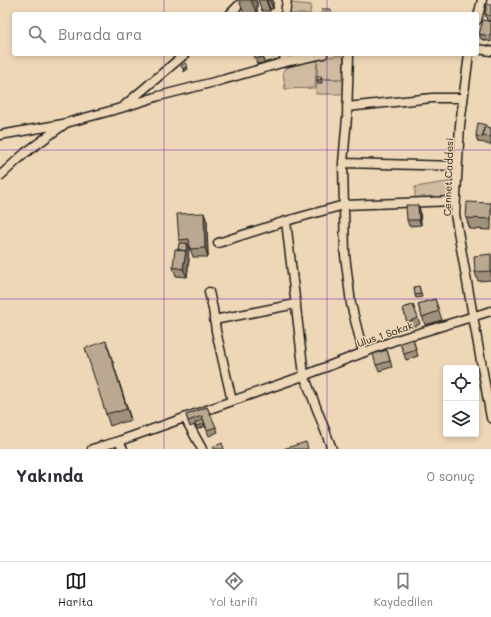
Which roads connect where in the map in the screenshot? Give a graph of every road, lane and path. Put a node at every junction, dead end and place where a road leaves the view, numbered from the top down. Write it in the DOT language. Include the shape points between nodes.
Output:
graph roads {
  1 [pos="244,0"];
  2 [pos="287,0"];
  3 [pos="482,0"];
  4 [pos="232,12"];
  5 [pos="285,12"];
  6 [pos="479,12"];
  7 [pos="479,49"];
  8 [pos="491,50"];
  9 [pos="183,56"];
  10 [pos="303,56"];
  11 [pos="349,56"];
  12 [pos="469,56"];
  13 [pos="284,58"];
  14 [pos="463,98"];
  15 [pos="347,107"];
  16 [pos="121,108"];
  17 [pos="66,123"];
  18 [pos="0,135"];
  19 [pos="343,163"];
  20 [pos="458,166"];
  21 [pos="0,176"];
  22 [pos="455,201"];
  23 [pos="344,205"];
  24 [pos="286,221"];
  25 [pos="218,243"];
  26 [pos="209,292"];
  27 [pos="296,304"];
  28 [pos="491,311"];
  29 [pos="474,315"];
  30 [pos="214,320"];
  31 [pos="363,352"];
  32 [pos="304,375"];
  33 [pos="232,401"];
  34 [pos="184,418"];
  35 [pos="491,418"];
  36 [pos="121,445"];
  37 [pos="92,449"];
  38 [pos="202,449"];
  39 [pos="332,449"];
  1 -- 4 [label="street"];
  2 -- 5 [label="street"];
  3 -- 6 [label="street"];
  7 -- 8 [label="street"];
  9 -- 16 [label="street"];
  10 -- 13 [label="street"];
  11 -- 15 [label="street"];
  12 -- 14 [label="street, Cennet Caddesi"];
  13 -- 16 [label="street" via="222,80"];
  14 -- 15 [label="street" via="432,98"];
  14 -- 20 [label="street, Cennet Caddesi"];
  15 -- 19 [label="street"];
  16 -- 17 [label="street"];
  17 -- 18 [label="street"];
  17 -- 21 [label="street" via="24,153"];
  19 -- 20 [label="street"];
  19 -- 23 [label="street"];
  20 -- 22 [label="street, Cennet Caddesi"];
  22 -- 23 [label="street"];
  22 -- 29 [label="street, Cennet Caddesi" via="456,221"];
  23 -- 24 [label="street"];
  23 -- 31 [label="street" via="348,287"];
  24 -- 25 [label="street"];
  24 -- 27 [label="street"];
  26 -- 30 [label="street"];
  27 -- 30 [label="street"];
  27 -- 32 [label="street"];
  28 -- 29 [label="street, Ulus 1 Sokak"];
  29 -- 31 [label="street, Ulus 1 Sokak"];
  29 -- 35 [label="street, Cennet Caddesi"];
  30 -- 33 [label="street"];
  31 -- 32 [label="street, Ulus 1 Sokak"];
  32 -- 33 [label="street, Ulus 1 Sokak"];
  32 -- 39 [label="street"];
  33 -- 34 [label="street, Ulus 1 Sokak"];
  34 -- 36 [label="street, Ulus 1 Sokak"];
  34 -- 38 [label="street"];
  36 -- 37 [label="street, Ulus 1 Sokak"];
}
